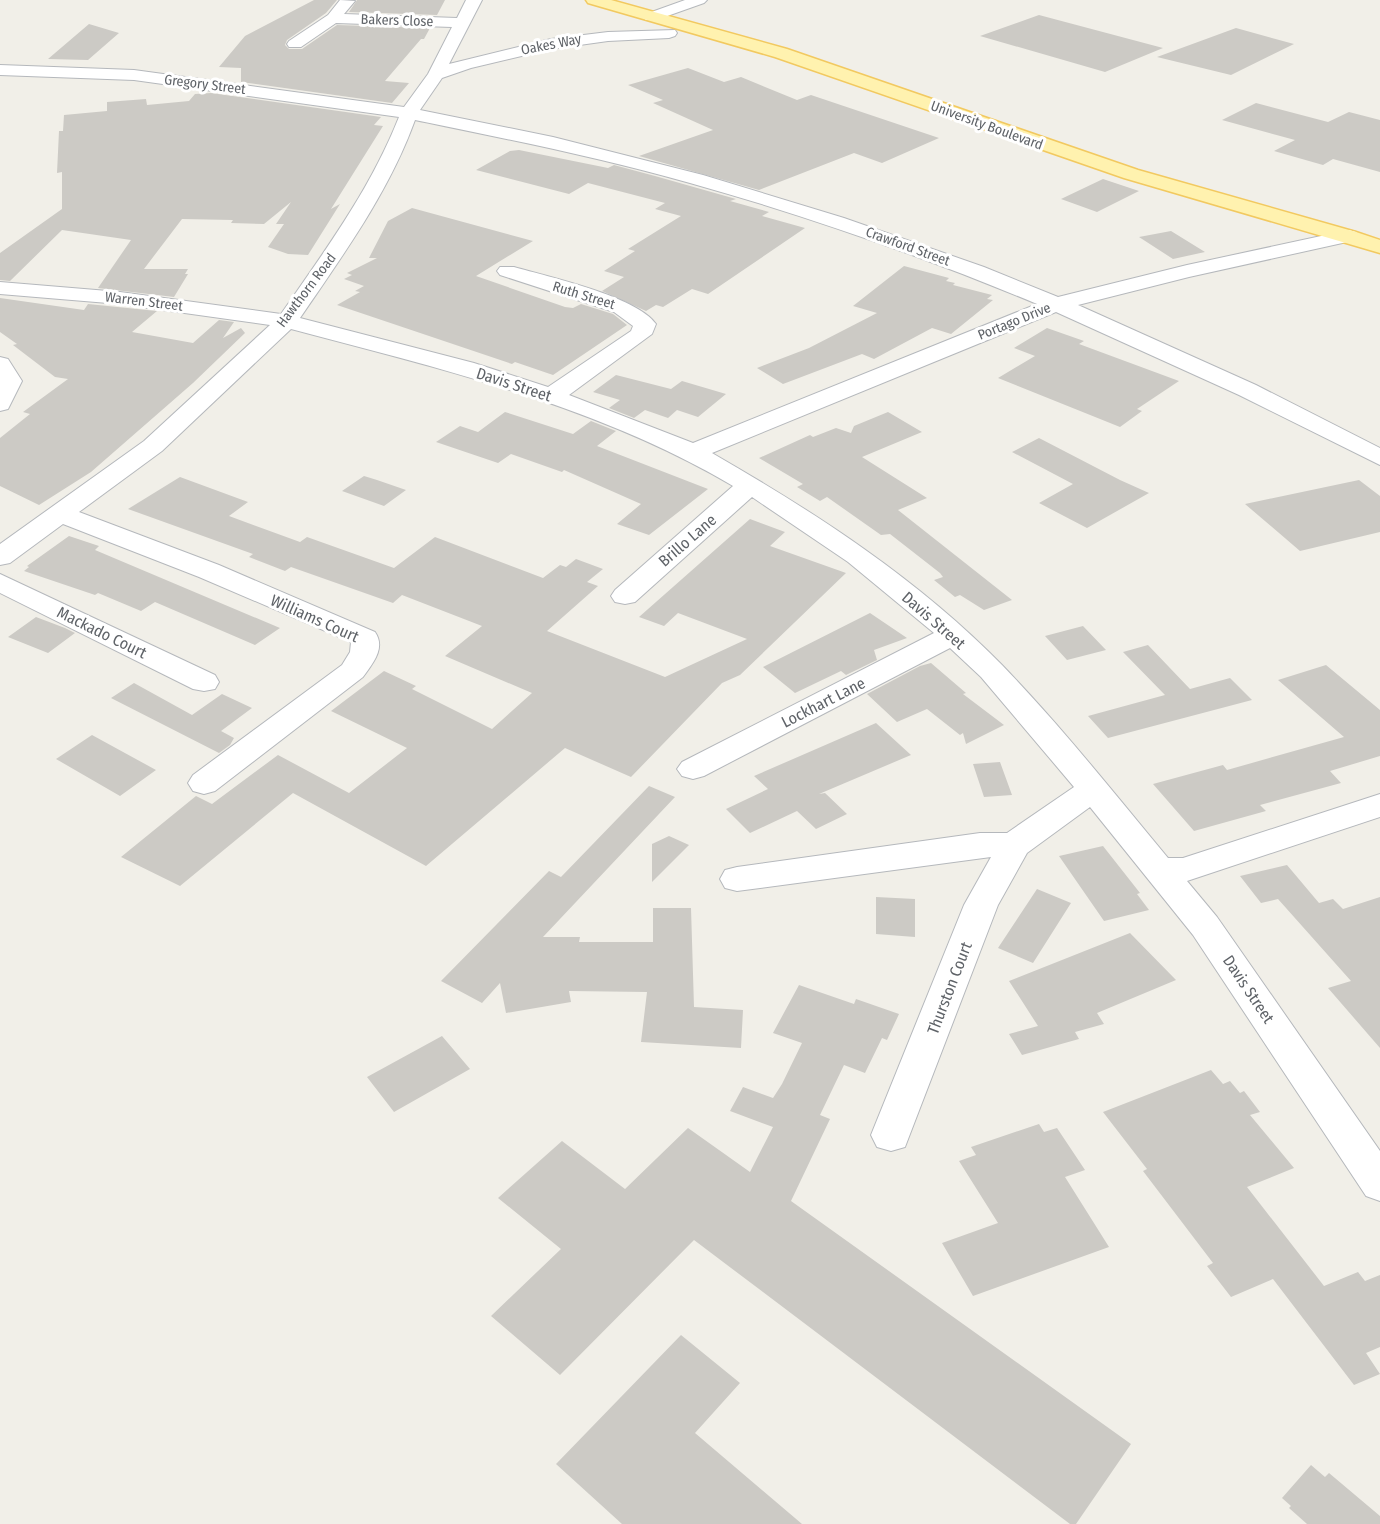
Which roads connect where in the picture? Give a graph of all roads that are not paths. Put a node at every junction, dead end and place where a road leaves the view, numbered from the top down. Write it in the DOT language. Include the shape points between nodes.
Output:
graph roads {
  1 [pos="348,0"];
  2 [pos="474,0"];
  3 [pos="594,0"];
  4 [pos="670,0"];
  5 [pos="699,0"];
  6 [pos="644,14"];
  7 [pos="333,18"];
  8 [pos="461,23"];
  9 [pos="669,33"];
  10 [pos="295,44"];
  11 [pos="0,70"];
  12 [pos="435,74"];
  13 [pos="409,113"];
  14 [pos="1349,236"];
  15 [pos="1380,247"];
  16 [pos="507,271"];
  17 [pos="0,288"];
  18 [pos="1054,305"];
  19 [pos="287,321"];
  20 [pos="0,364"];
  21 [pos="551,396"];
  22 [pos="0,404"];
  23 [pos="693,452"];
  24 [pos="1380,458"];
  25 [pos="750,485"];
  26 [pos="61,514"];
  27 [pos="0,557"];
  28 [pos="0,582"];
  29 [pos="625,596"];
  30 [pos="953,635"];
  31 [pos="204,681"];
  32 [pos="693,769"];
  33 [pos="204,783"];
  34 [pos="1094,788"];
  35 [pos="1380,805"];
  36 [pos="1014,845"];
  37 [pos="1160,870"];
  38 [pos="736,879"];
  39 [pos="891,1135"];
  40 [pos="1380,1184"];
  1 -- 7 [label="street, Bakers Close"];
  2 -- 8 [label="street, Hawthorn Road"];
  3 -- 6 [label="main road, University Boulevard"];
  4 -- 6 [label="street"];
  5 -- 6 [label="street"];
  6 -- 14 [label="main road, University Boulevard" via="781,53 1131,174"];
  7 -- 8 [label="street, Bakers Close"];
  7 -- 10 [label="street, Bakers Close"];
  8 -- 12 [label="street, Hawthorn Road"];
  9 -- 12 [label="street, Oakes Way" via="591,36 489,56"];
  11 -- 13 [label="street, Gregory Street" via="116,73"];
  12 -- 13 [label="street, Hawthorn Road"];
  13 -- 18 [label="street, Crawford Street" via="620,157 761,195 930,252"];
  13 -- 19 [label="street, Hawthorn Road" via="386,167 340,245"];
  14 -- 15 [label="main road, University Boulevard"];
  14 -- 18 [label="street, Portago Drive"];
  16 -- 21 [label="street, Ruth Street" via="622,306 645,324 641,334"];
  17 -- 19 [label="street, Warren Street" via="120,298"];
  18 -- 23 [label="street, Portago Drive"];
  18 -- 24 [label="street, Crawford Street" via="1178,357"];
  19 -- 21 [label="street, Davis Street" via="466,368"];
  19 -- 26 [label="street, Hawthorn Road" via="153,446"];
  20 -- 22 [label="street" via="10,381"];
  21 -- 23 [label="street, Davis Street"];
  23 -- 25 [label="street, Davis Street"];
  25 -- 29 [label="street, Brillo Lane"];
  25 -- 30 [label="street, Davis Street" via="858,556"];
  26 -- 27 [label="street, Hawthorn Road"];
  26 -- 33 [label="street, Williams Court" via="209,571 365,638 365,652 353,671"];
  28 -- 31 [label="street, Mackado Court"];
  30 -- 32 [label="street, Lockhart Lane"];
  30 -- 34 [label="street, Davis Street"];
  34 -- 36 [label="street, Thurston Court"];
  34 -- 37 [label="street, Davis Street"];
  35 -- 37 [label="street" via="1184,870"];
  36 -- 38 [label="street" via="980,845"];
  36 -- 39 [label="street, Thurston Court" via="981,905"];
  37 -- 40 [label="street, Davis Street" via="1221,947"];
}
